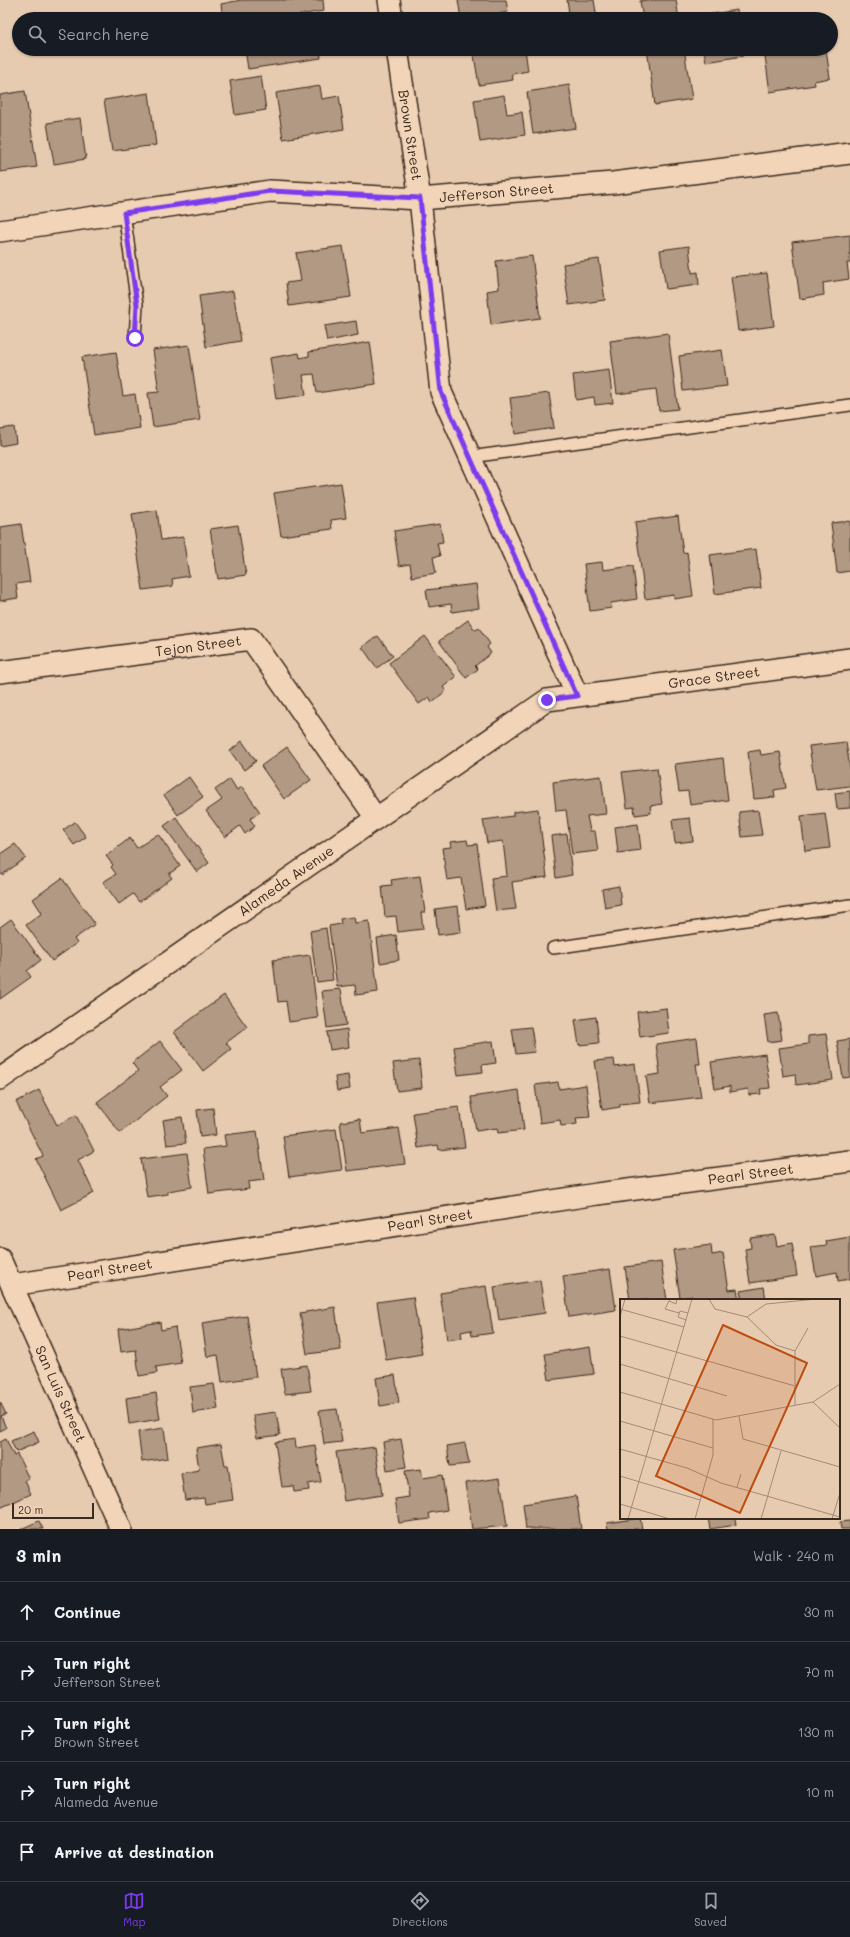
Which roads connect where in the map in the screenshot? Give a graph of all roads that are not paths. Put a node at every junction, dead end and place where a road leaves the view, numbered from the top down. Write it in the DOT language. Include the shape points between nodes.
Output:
graph roads {
  1 [pos="389,0"];
  2 [pos="391,12"];
  3 [pos="398,56"];
  4 [pos="850,153"];
  5 [pos="420,198"];
  6 [pos="124,213"];
  7 [pos="0,231"];
  8 [pos="135,338"];
  9 [pos="850,405"];
  10 [pos="470,457"];
  11 [pos="850,659"];
  12 [pos="0,672"];
  13 [pos="577,696"];
  14 [pos="376,818"];
  15 [pos="850,906"];
  16 [pos="553,948"];
  17 [pos="0,1079"];
  18 [pos="850,1161"];
  19 [pos="0,1259"];
  20 [pos="12,1285"];
  21 [pos="121,1529"];
  1 -- 2 [label="street"];
  3 -- 5 [label="street, Brown Street"];
  4 -- 5 [label="street, Jefferson Street" via="613,184"];
  5 -- 6 [label="street, Jefferson Street" via="270,191"];
  5 -- 10 [label="street, Brown Street" via="441,392"];
  6 -- 7 [label="street, Jefferson Street"];
  6 -- 8 [label="lane" via="137,305"];
  9 -- 10 [label="lane"];
  10 -- 13 [label="street, Brown Street"];
  11 -- 13 [label="street, Grace Street"];
  12 -- 14 [label="street, Tejon Street" via="251,638"];
  13 -- 14 [label="street, Alameda Avenue" via="547,700"];
  14 -- 17 [label="street, Alameda Avenue"];
  15 -- 16 [label="lane"];
  18 -- 20 [label="street, Pearl Street" via="597,1194"];
  19 -- 20 [label="street, San Luis Street"];
  20 -- 21 [label="street, San Luis Street"];
}
